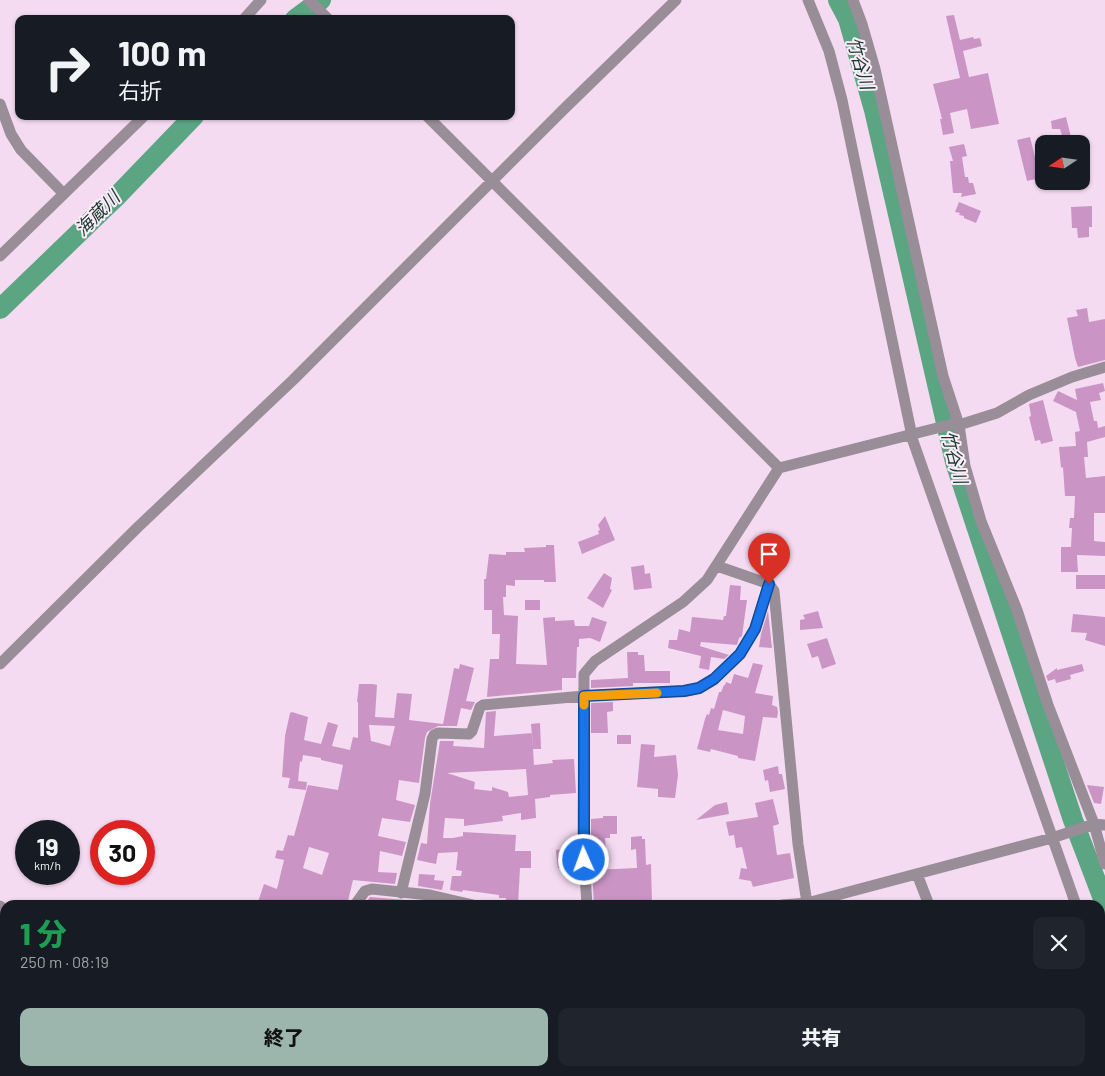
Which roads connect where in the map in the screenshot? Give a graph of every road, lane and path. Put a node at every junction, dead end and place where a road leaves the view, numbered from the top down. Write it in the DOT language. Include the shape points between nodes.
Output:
graph roads {
  1 [pos="261,0"];
  2 [pos="309,0"];
  3 [pos="676,0"];
  4 [pos="808,0"];
  5 [pos="853,0"];
  6 [pos="248,15"];
  7 [pos="324,15"];
  8 [pos="0,104"];
  9 [pos="140,120"];
  10 [pos="431,120"];
  11 [pos="493,180"];
  12 [pos="64,194"];
  13 [pos="0,256"];
  14 [pos="1105,367"];
  15 [pos="956,424"];
  16 [pos="914,433"];
  17 [pos="779,468"];
  18 [pos="718,566"];
  19 [pos="769,584"];
  20 [pos="0,664"];
  21 [pos="584,696"];
  22 [pos="1099,823"];
  23 [pos="1057,837"];
  24 [pos="1105,864"];
  25 [pos="917,874"];
  26 [pos="401,893"];
  27 [pos="359,900"];
  28 [pos="430,900"];
  29 [pos="586,900"];
  30 [pos="807,900"];
  31 [pos="818,900"];
  32 [pos="927,900"];
  33 [pos="1075,900"];
  1 -- 6 [label="street"];
  2 -- 7 [label="street"];
  3 -- 11 [label="street"];
  4 -- 16 [label="street" via="829,51 842,100"];
  5 -- 15 [label="street" via="875,69"];
  8 -- 12 [label="street" via="21,150"];
  9 -- 12 [label="street"];
  10 -- 11 [label="street"];
  11 -- 17 [label="street"];
  11 -- 20 [label="street" via="293,380"];
  12 -- 13 [label="street"];
  14 -- 15 [label="street" via="1029,395 997,413"];
  15 -- 16 [label="street"];
  15 -- 22 [label="street" via="981,521 1017,610 1052,714"];
  16 -- 17 [label="street"];
  16 -- 23 [label="street"];
  17 -- 18 [label="street"];
  18 -- 19 [label="street"];
  18 -- 21 [label="street" via="683,602 595,662 584,674"];
  19 -- 21 [label="street" via="755,629 740,654 714,679 699,688 684,691"];
  19 -- 30 [label="street" via="774,591 798,844"];
  21 -- 26 [label="street" via="483,705 468,734 434,735 425,794"];
  21 -- 29 [label="street"];
  22 -- 23 [label="street"];
  22 -- 24 [label="street"];
  23 -- 25 [label="street"];
  23 -- 33 [label="street"];
  25 -- 31 [label="street"];
  25 -- 32 [label="street"];
  26 -- 27 [label="street" via="372,889 365,891"];
  26 -- 28 [label="street"];
}
